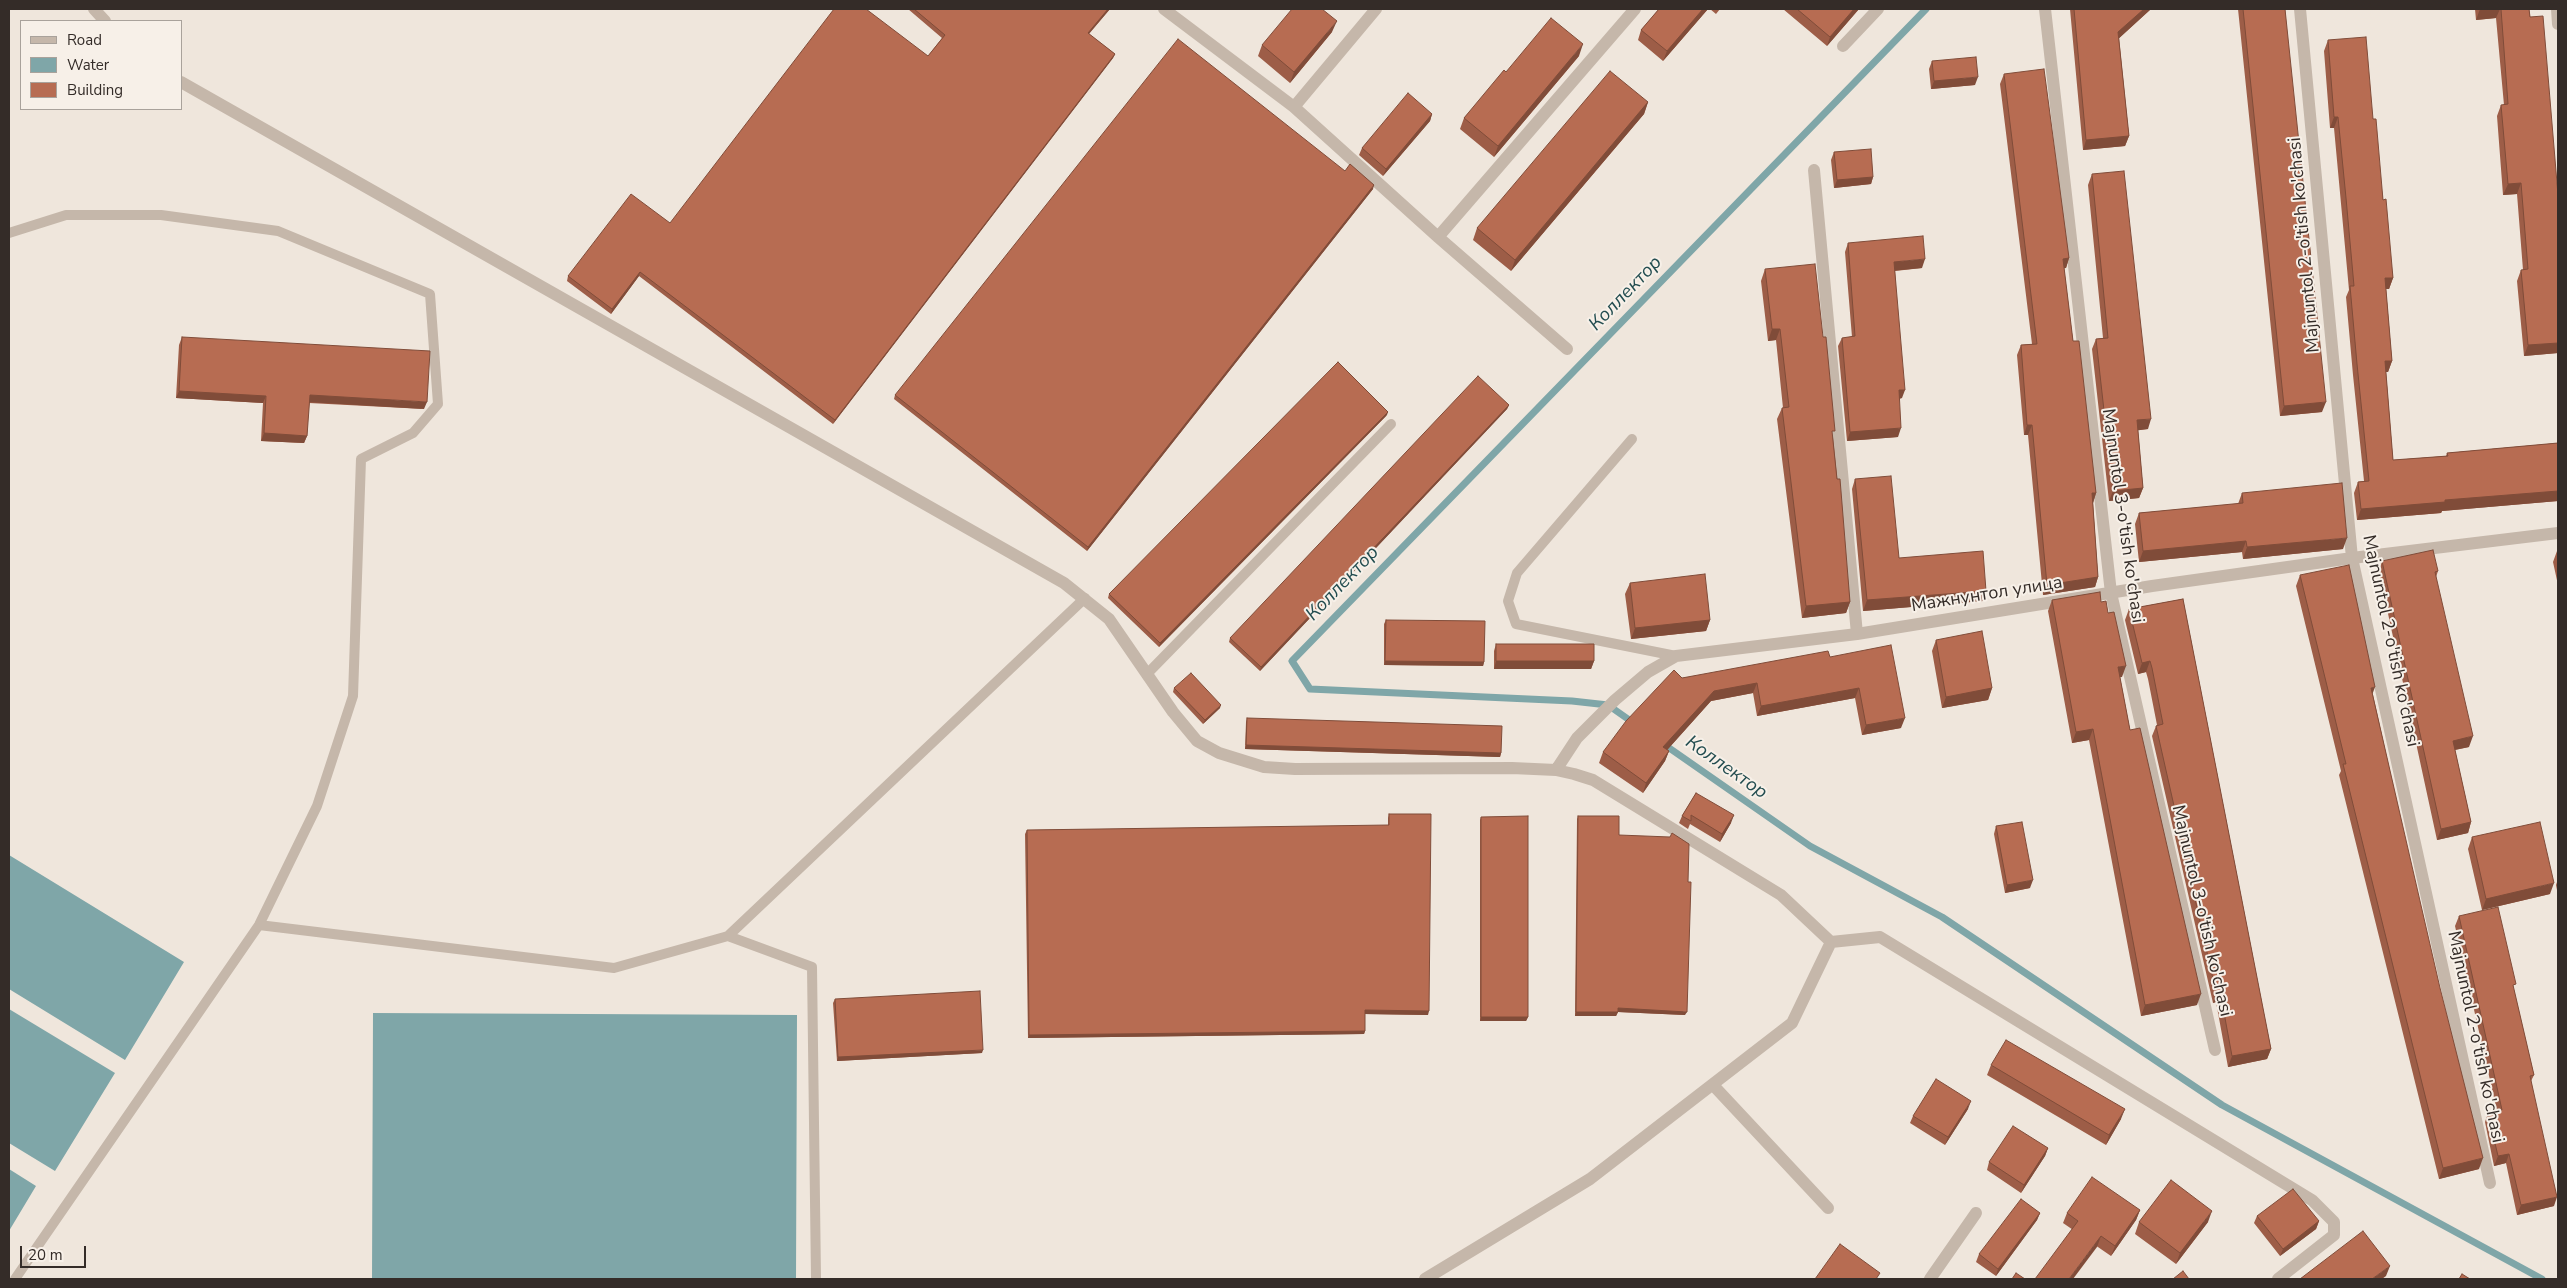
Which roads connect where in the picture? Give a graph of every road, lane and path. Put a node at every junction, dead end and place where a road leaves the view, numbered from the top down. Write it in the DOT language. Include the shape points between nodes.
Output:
graph roads {
  1 [pos="94,9"];
  2 [pos="1164,9"];
  3 [pos="1376,9"];
  4 [pos="1635,9"];
  5 [pos="1878,9"];
  6 [pos="2045,9"];
  7 [pos="2300,9"];
  8 [pos="2557,9"];
  9 [pos="104,20"];
  10 [pos="2558,24"];
  11 [pos="1843,46"];
  12 [pos="182,83"];
  13 [pos="1294,107"];
  14 [pos="1814,170"];
  15 [pos="9,232"];
  16 [pos="1438,237"];
  17 [pos="1567,349"];
  18 [pos="1391,424"];
  19 [pos="1632,439"];
  20 [pos="2558,533"];
  21 [pos="2352,558"];
  22 [pos="2111,593"];
  23 [pos="1085,598"];
  24 [pos="1857,634"];
  25 [pos="1676,656"];
  26 [pos="1147,674"];
  27 [pos="1556,770"];
  28 [pos="259,925"];
  29 [pos="728,936"];
  30 [pos="1831,942"];
  31 [pos="2215,1050"];
  32 [pos="1713,1084"];
  33 [pos="2490,1183"];
  34 [pos="1828,1208"];
  35 [pos="1976,1213"];
  36 [pos="16,1279"];
  37 [pos="816,1279"];
  38 [pos="1424,1279"];
  39 [pos="1930,1279"];
  40 [pos="2278,1279"];
  1 -- 9 [label="street"];
  2 -- 13 [label="street"];
  3 -- 13 [label="street"];
  4 -- 16 [label="street"];
  5 -- 11 [label="street"];
  6 -- 22 [label="street, Majnuntol 3-o'tish ko'chasi"];
  7 -- 21 [label="street, Majnuntol 2-o'tish ko'chasi"];
  8 -- 10 [label="street"];
  12 -- 23 [label="street"];
  13 -- 16 [label="street"];
  14 -- 24 [label="street"];
  15 -- 28 [label="lane" via="66,215 162,215 278,231 430,294 438,404 413,433 361,458 353,696 316,806"];
  16 -- 17 [label="street"];
  18 -- 26 [label="lane"];
  19 -- 25 [label="lane" via="1516,573 1508,601 1516,624"];
  20 -- 21 [label="street, Мажнунтол улица"];
  21 -- 22 [label="street, Мажнунтол улица"];
  21 -- 33 [label="street, Majnuntol 2-o'tish ko'chasi"];
  22 -- 24 [label="street, Мажнунтол улица"];
  22 -- 31 [label="street, Majnuntol 3-o'tish ko'chasi"];
  23 -- 26 [label="street" via="1109,619"];
  23 -- 29 [label="lane"];
  24 -- 25 [label="street, Мажнунтол улица"];
  25 -- 27 [label="street, Мажнунтол улица" via="1648,672 1615,700 1577,738"];
  26 -- 27 [label="street" via="1197,741 1219,753 1264,767"];
  27 -- 30 [label="street" via="1593,780 1781,895"];
  28 -- 29 [label="lane" via="614,968"];
  28 -- 36 [label="lane"];
  29 -- 37 [label="lane" via="812,967"];
  30 -- 32 [label="street" via="1792,1023"];
  30 -- 40 [label="street" via="1880,937 2312,1200 2334,1222 2334,1235"];
  32 -- 34 [label="street"];
  32 -- 38 [label="street" via="1590,1179"];
  35 -- 39 [label="street"];
}
